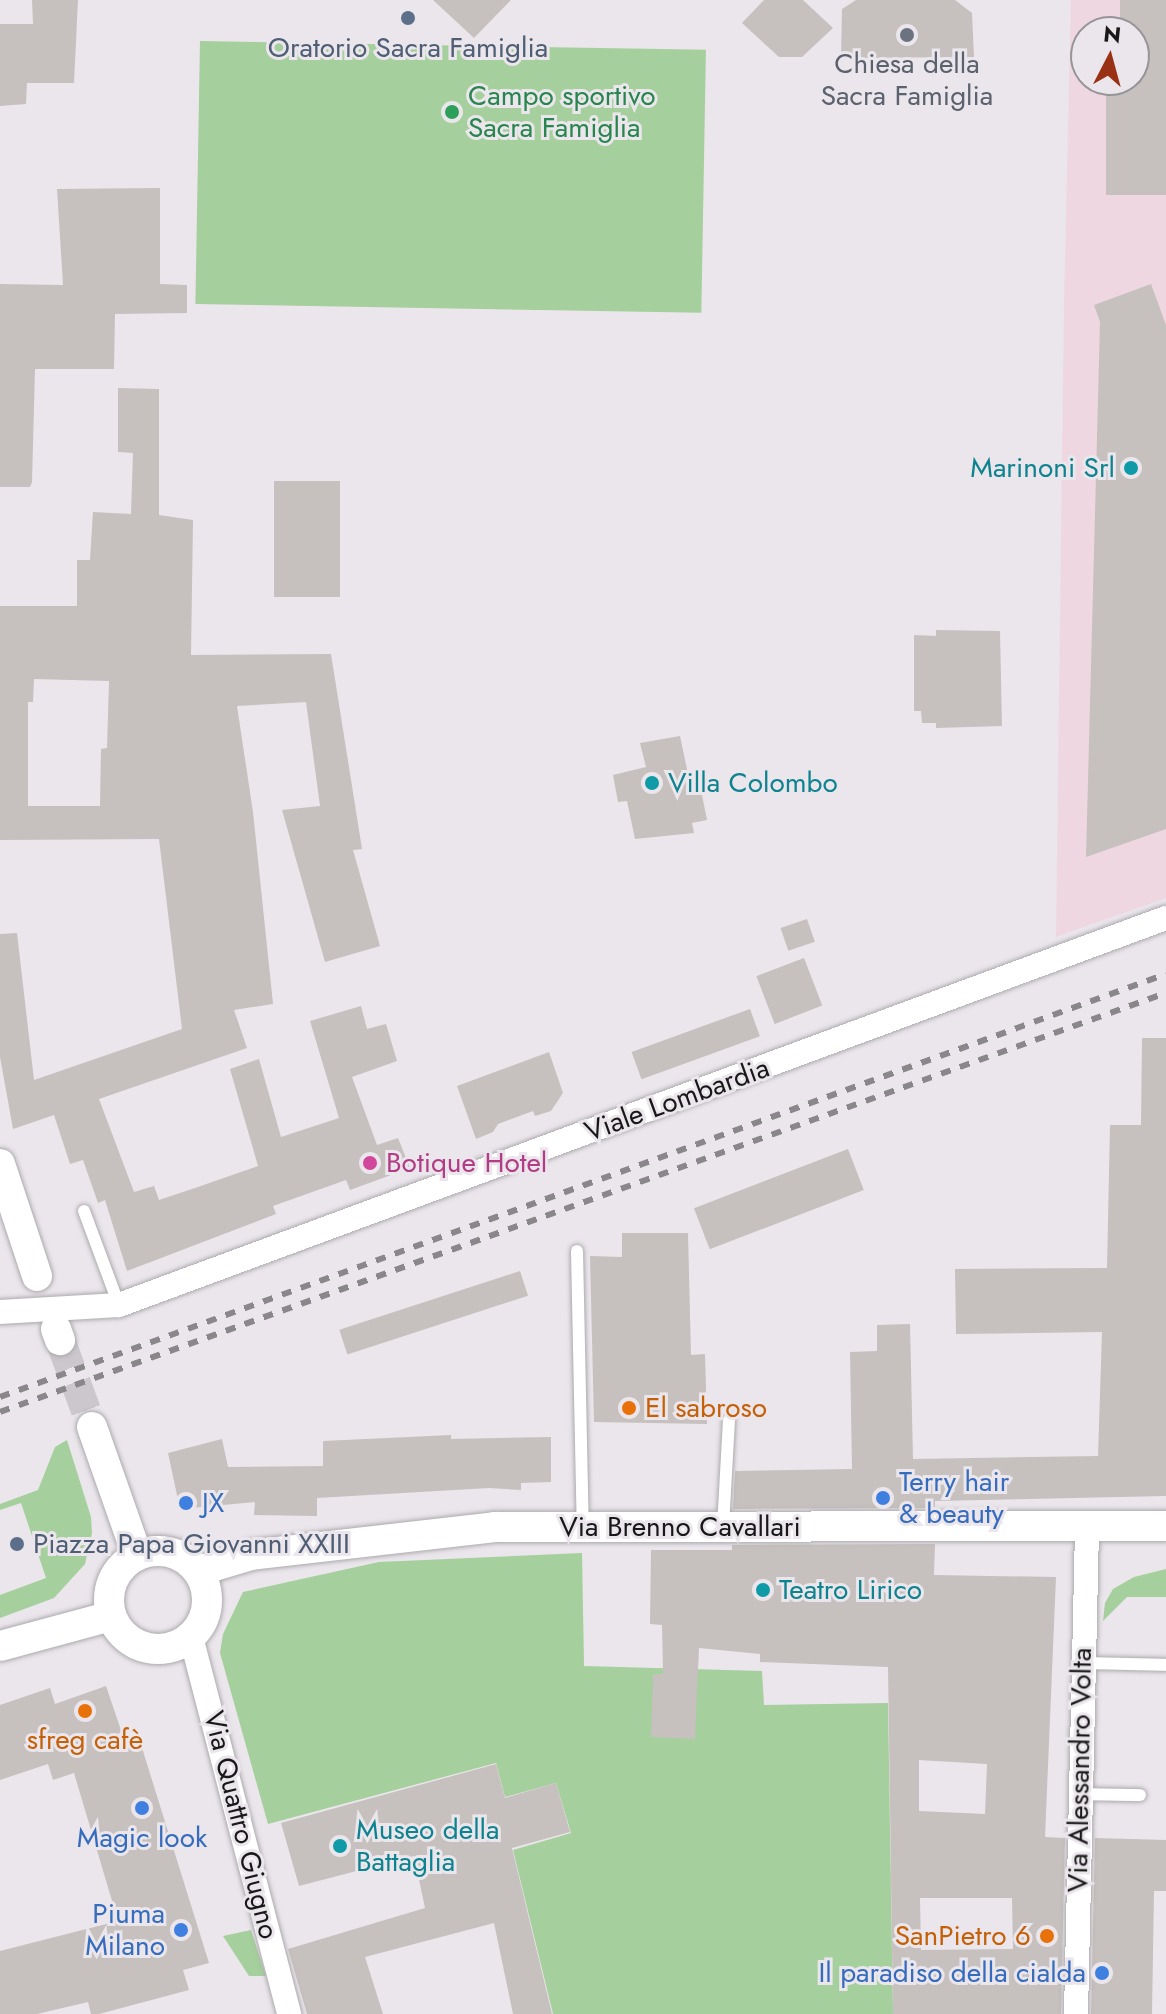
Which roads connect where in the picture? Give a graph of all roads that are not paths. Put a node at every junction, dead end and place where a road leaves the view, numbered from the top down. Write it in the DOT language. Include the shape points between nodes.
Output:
graph roads {
  1 [pos="1166,918"];
  2 [pos="0,1164"];
  3 [pos="84,1211"];
  4 [pos="577,1251"];
  5 [pos="37,1276"];
  6 [pos="119,1305"];
  7 [pos="0,1312"];
  8 [pos="729,1420"];
  9 [pos="92,1427"];
  10 [pos="1087,1525"];
  11 [pos="583,1526"];
  12 [pos="1166,1526"];
  13 [pos="723,1527"];
  14 [pos="137,1555"];
  15 [pos="198,1571"];
  16 [pos="111,1616"];
  17 [pos="191,1637"];
  18 [pos="0,1646"];
  19 [pos="1081,1663"];
  20 [pos="1166,1665"];
  21 [pos="1080,1794"];
  22 [pos="1140,1795"];
  23 [pos="281,2012"];
  24 [pos="1076,2014"];
  1 -- 6 [label="street, Viale Lombardia"];
  2 -- 5 [label="street"];
  3 -- 6 [label="lane"];
  4 -- 11 [label="lane"];
  6 -- 7 [label="street, Viale Lombardia"];
  8 -- 13 [label="lane"];
  9 -- 14 [label="street"];
  10 -- 12 [label="street, Via Brenno Cavallari"];
  10 -- 13 [label="street, Via Brenno Cavallari"];
  10 -- 19 [label="street, Via Alessandro Volta"];
  11 -- 13 [label="street, Via Brenno Cavallari"];
  11 -- 15 [label="street, Via Brenno Cavallari" via="495,1527 330,1544 251,1555"];
  14 -- 15 [label="street" via="166,1551 185,1558"];
  14 -- 16 [label="street" via="112,1582"];
  15 -- 17 [label="street" via="206,1586 207,1608"];
  16 -- 17 [label="street" via="128,1639 144,1647 166,1649"];
  16 -- 18 [label="street"];
  17 -- 23 [label="street, Via Quattro Giugno"];
  19 -- 20 [label="lane"];
  19 -- 21 [label="street, Via Alessandro Volta"];
  21 -- 22 [label="lane"];
  21 -- 24 [label="street, Via Alessandro Volta"];
}
